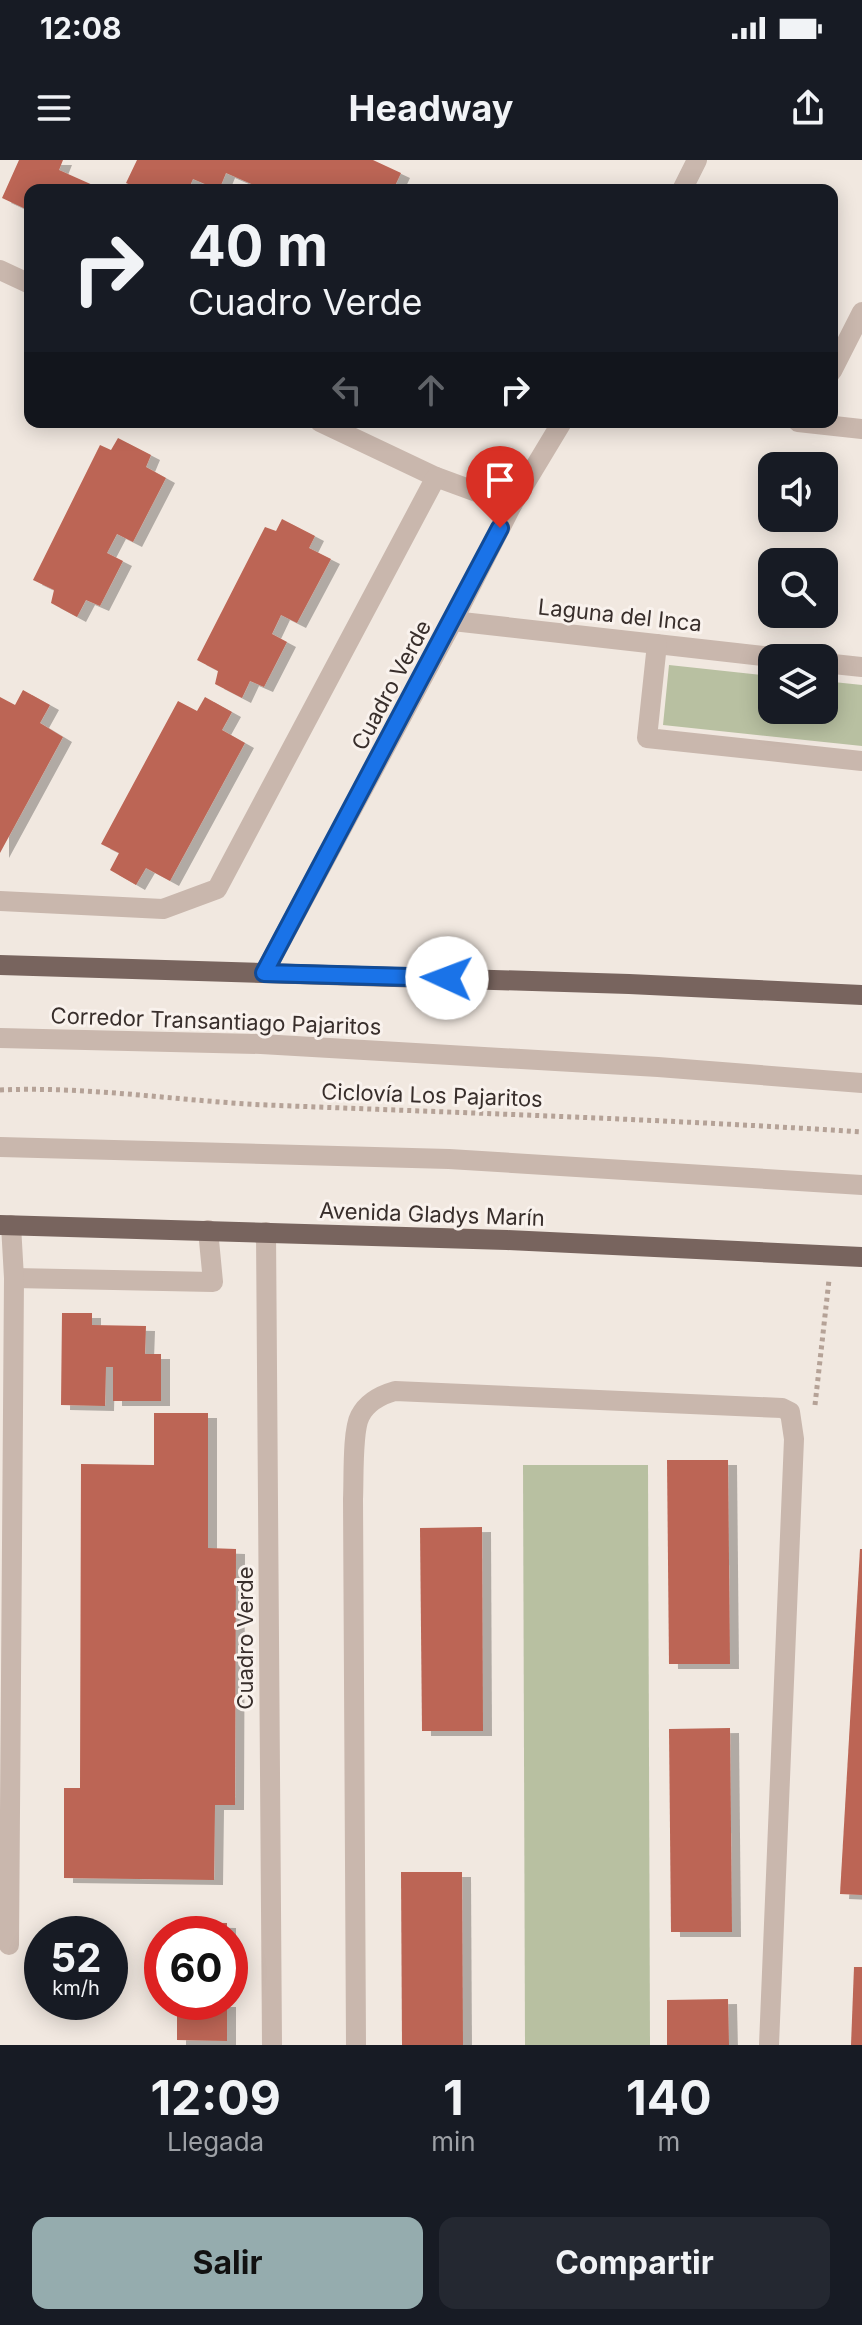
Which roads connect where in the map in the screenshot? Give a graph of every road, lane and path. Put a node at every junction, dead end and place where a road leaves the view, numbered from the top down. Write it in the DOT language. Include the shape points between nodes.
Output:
graph roads {
  1 [pos="697,160"];
  2 [pos="685,184"];
  3 [pos="0,270"];
  4 [pos="24,281"];
  5 [pos="862,312"];
  6 [pos="838,359"];
  7 [pos="838,426"];
  8 [pos="333,428"];
  9 [pos="558,428"];
  10 [pos="862,429"];
  11 [pos="436,477"];
  12 [pos="512,505"];
  13 [pos="453,621"];
  14 [pos="657,644"];
  15 [pos="758,655"];
  16 [pos="838,664"];
  17 [pos="862,667"];
  18 [pos="862,761"];
  19 [pos="0,901"];
  20 [pos="0,965"];
  21 [pos="264,973"];
  22 [pos="862,995"];
  23 [pos="0,1038"];
  24 [pos="862,1083"];
  25 [pos="0,1090"];
  26 [pos="862,1132"];
  27 [pos="0,1147"];
  28 [pos="862,1185"];
  29 [pos="6,1225"];
  30 [pos="208,1230"];
  31 [pos="266,1232"];
  32 [pos="832,1255"];
  33 [pos="862,1257"];
  34 [pos="14,1278"];
  35 [pos="794,1439"];
  36 [pos="9,1945"];
  37 [pos="272,2045"];
  38 [pos="356,2045"];
  39 [pos="769,2045"];
  1 -- 2 [label="street"];
  3 -- 4 [label="street"];
  5 -- 6 [label="street"];
  7 -- 10 [label="street"];
  8 -- 11 [label="street"];
  9 -- 12 [label="street, Cuadro Verde"];
  11 -- 12 [label="street"];
  11 -- 19 [label="street" via="217,889 163,909"];
  12 -- 13 [label="street, Cuadro Verde"];
  13 -- 14 [label="street, Laguna del Inca"];
  13 -- 21 [label="street, Cuadro Verde"];
  14 -- 15 [label="street, Laguna del Inca"];
  14 -- 18 [label="street" via="647,738"];
  16 -- 17 [label="street"];
  20 -- 21 [label="main road"];
  21 -- 22 [label="main road"];
  23 -- 24 [label="street, Corredor Transantiago Pajaritos" via="261,1044"];
  25 -- 26 [label="path, Ciclovía Los Pajaritos"];
  27 -- 28 [label="street" via="449,1159"];
  29 -- 30 [label="main road, Avenida Gladys Marín"];
  29 -- 34 [label="street"];
  30 -- 31 [label="main road, Avenida Gladys Marín"];
  30 -- 34 [label="street" via="213,1282"];
  31 -- 32 [label="main road, Avenida Gladys Marín"];
  31 -- 37 [label="street, Cuadro Verde"];
  32 -- 33 [label="main road, Avenida Gladys Marín"];
  32 -- 35 [label="path" via="814,1412"];
  34 -- 36 [label="street"];
  35 -- 38 [label="street" via="790,1412 782,1408 395,1391 377,1397 364,1410 358,1419 353,1499"];
  35 -- 39 [label="street"];
}
